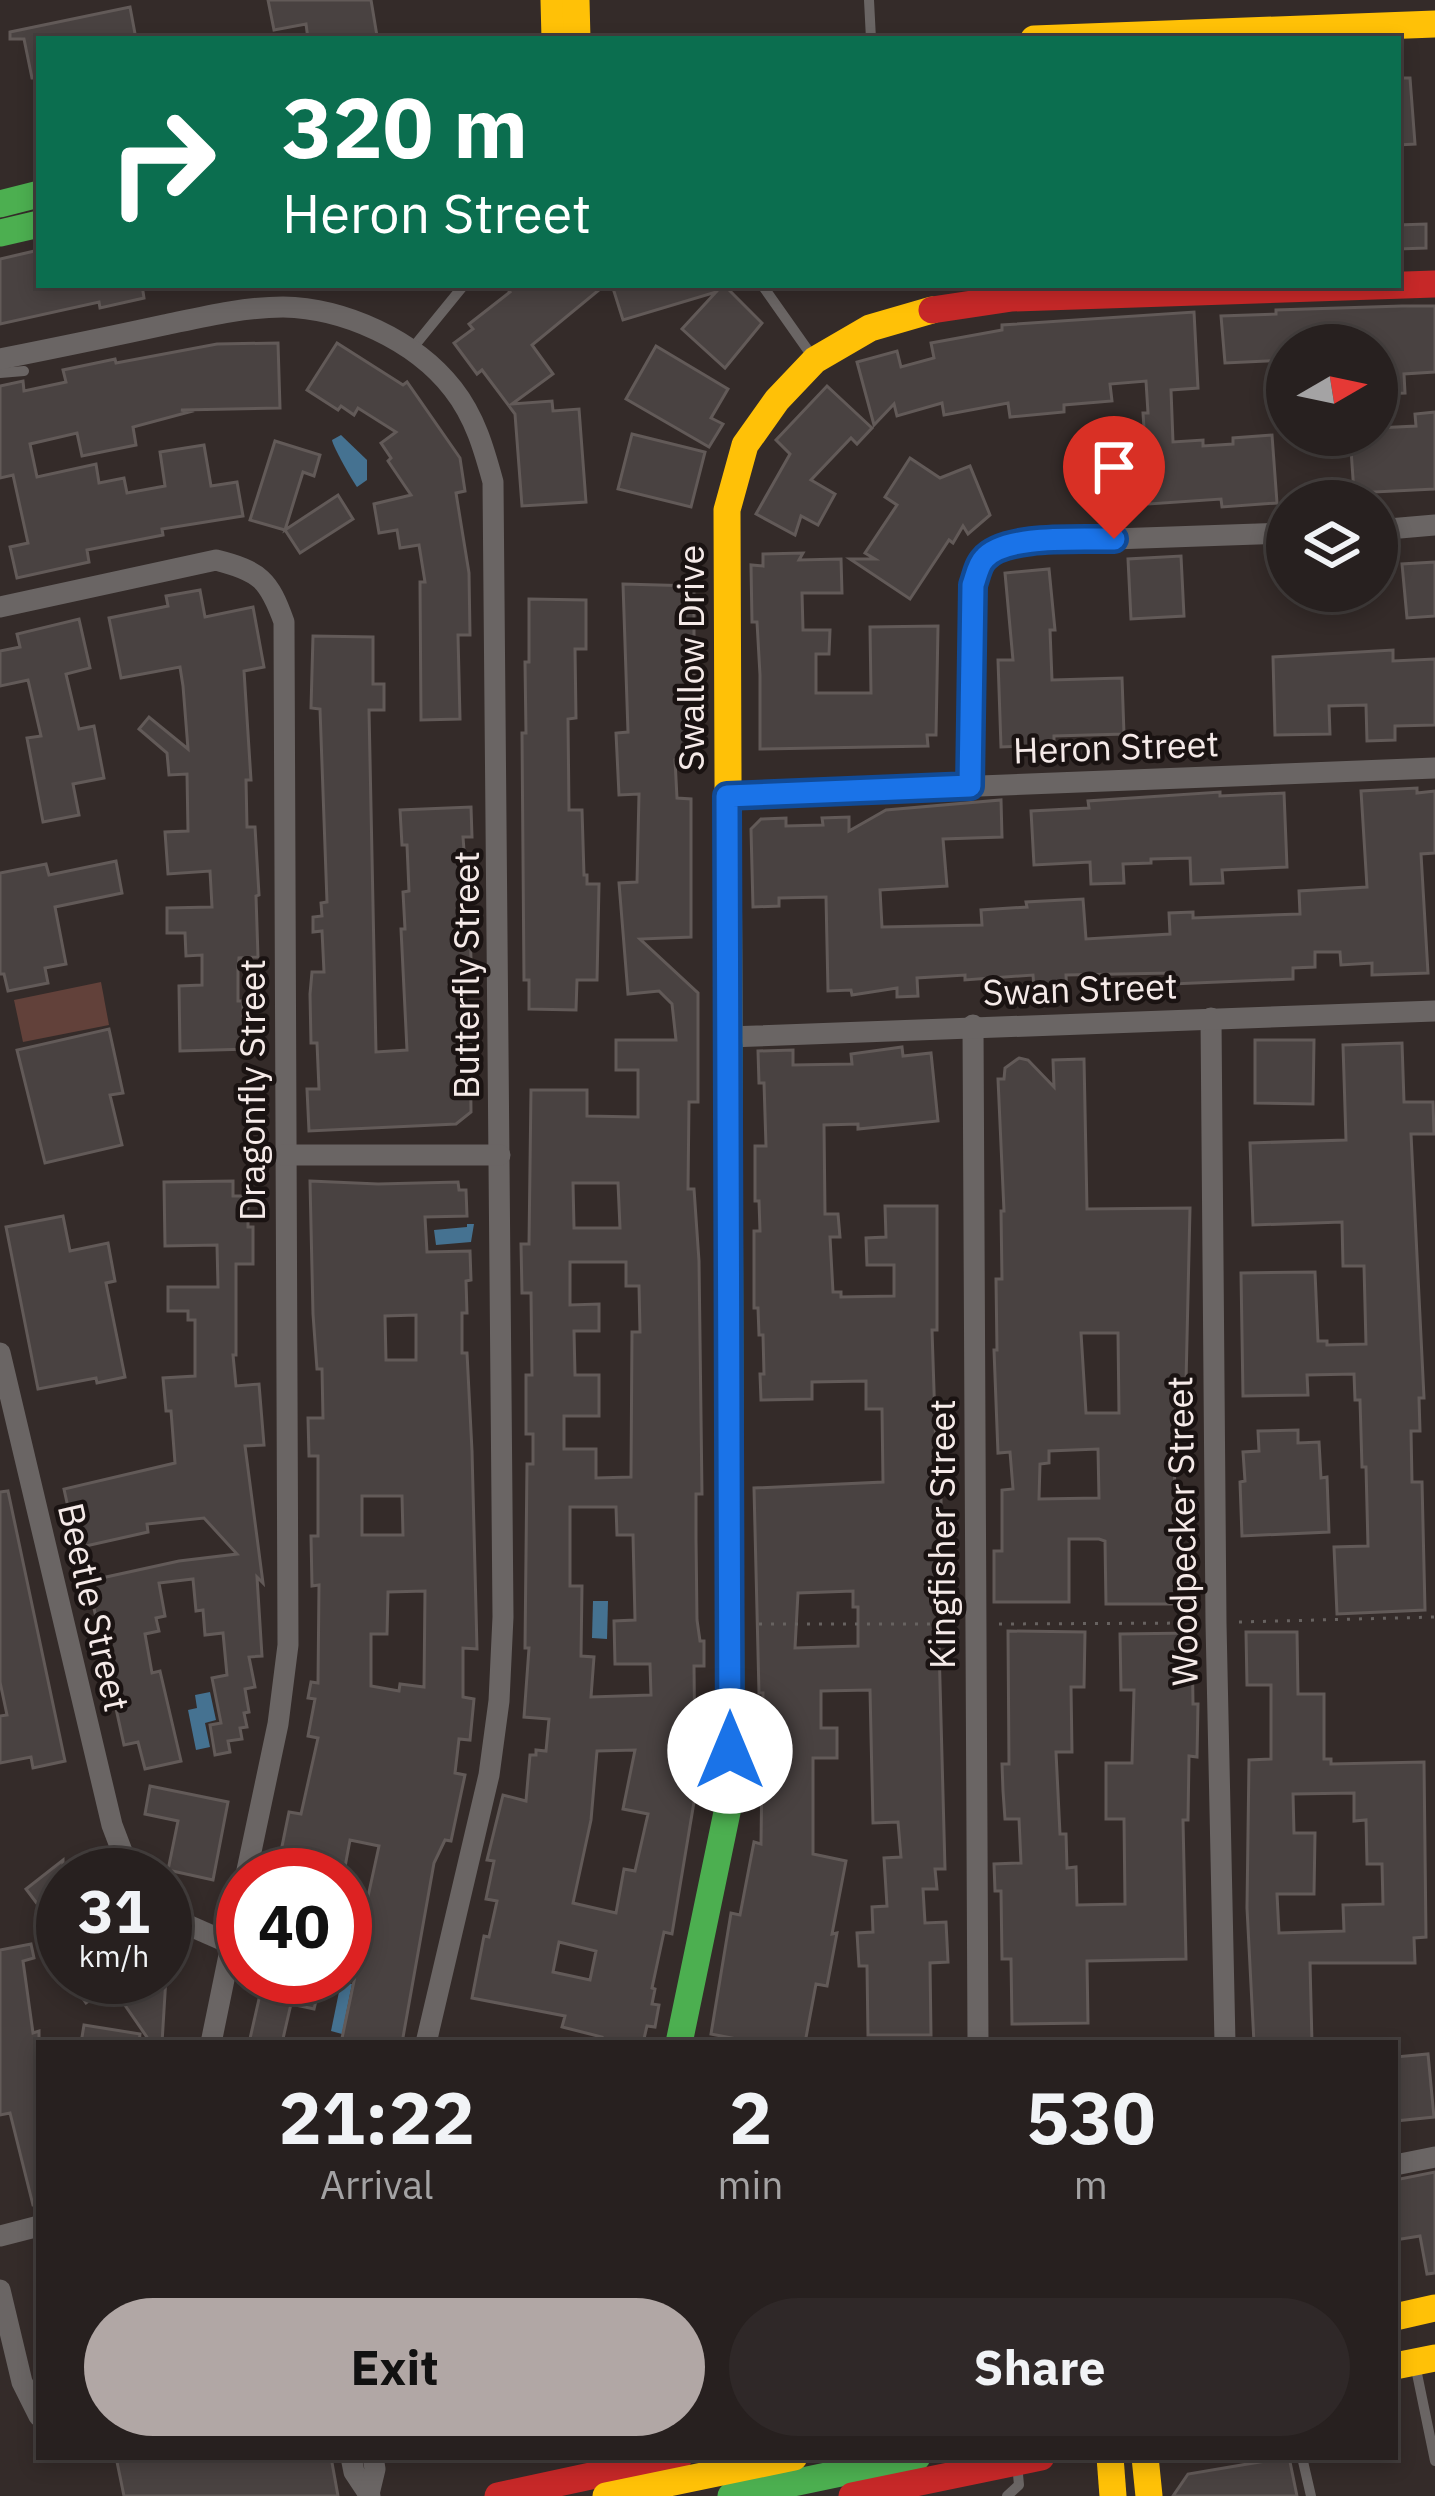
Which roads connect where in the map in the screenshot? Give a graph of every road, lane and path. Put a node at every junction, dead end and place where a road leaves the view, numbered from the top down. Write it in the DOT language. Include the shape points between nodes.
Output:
graph roads {
  1 [pos="554,0"];
  2 [pos="576,0"];
  3 [pos="869,0"];
  4 [pos="1435,24"];
  5 [pos="555,36"];
  6 [pos="577,36"];
  7 [pos="871,36"];
  8 [pos="1114,36"];
  9 [pos="36,195"];
  10 [pos="0,203"];
  11 [pos="36,225"];
  12 [pos="0,233"];
  13 [pos="1435,284"];
  14 [pos="1401,285"];
  15 [pos="462,288"];
  16 [pos="764,288"];
  17 [pos="1314,288"];
  18 [pos="411,350"];
  19 [pos="0,359"];
  20 [pos="815,360"];
  21 [pos="24,371"];
  22 [pos="0,374"];
  23 [pos="1435,525"];
  24 [pos="1398,528"];
  25 [pos="1266,534"];
  26 [pos="0,607"];
  27 [pos="1435,768"];
  28 [pos="970,786"];
  29 [pos="727,796"];
  30 [pos="1435,1011"];
  31 [pos="1211,1018"];
  32 [pos="973,1025"];
  33 [pos="728,1037"];
  34 [pos="284,1155"];
  35 [pos="500,1155"];
  36 [pos="0,1353"];
  37 [pos="1435,1617"];
  38 [pos="1216,1623"];
  39 [pos="730,1624"];
  40 [pos="976,1624"];
  41 [pos="121,1848"];
  42 [pos="251,1848"];
  43 [pos="219,2004"];
  44 [pos="212,2040"];
  45 [pos="427,2040"];
  46 [pos="681,2040"];
  47 [pos="978,2040"];
  48 [pos="1225,2040"];
  49 [pos="1435,2157"];
  50 [pos="1398,2164"];
  51 [pos="36,2227"];
  52 [pos="0,2236"];
  53 [pos="0,2290"];
  54 [pos="1435,2308"];
  55 [pos="1398,2316"];
  56 [pos="1415,2362"];
  57 [pos="36,2410"];
  58 [pos="353,2460"];
  59 [pos="374,2460"];
  60 [pos="677,2460"];
  61 [pos="683,2460"];
  62 [pos="689,2460"];
  63 [pos="778,2460"];
  64 [pos="900,2460"];
  65 [pos="1024,2460"];
  66 [pos="1029,2460"];
  67 [pos="1109,2460"];
  68 [pos="1145,2460"];
  69 [pos="1303,2460"];
  70 [pos="1435,2461"];
  71 [pos="720,2492"];
  72 [pos="597,2493"];
  73 [pos="369,2495"];
  74 [pos="498,2496"];
  75 [pos="852,2496"];
  76 [pos="1007,2496"];
  77 [pos="1113,2496"];
  78 [pos="1149,2496"];
  79 [pos="1311,2496"];
  1 -- 5 [label="street"];
  2 -- 6 [label="street"];
  3 -- 7 [label="lane"];
  4 -- 8 [label="street"];
  9 -- 10 [label="street"];
  11 -- 12 [label="street"];
  13 -- 14 [label="street, Swallow Drive"];
  15 -- 18 [label="lane"];
  16 -- 20 [label="lane"];
  17 -- 20 [label="street, Swallow Drive" via="1012,298 870,328"];
  18 -- 19 [label="street, Butterfly Street" via="328,312 282,307"];
  18 -- 35 [label="street, Butterfly Street" via="453,388 480,434 493,482"];
  20 -- 29 [label="street, Swallow Drive" via="745,445 727,510"];
  21 -- 22 [label="lane"];
  23 -- 24 [label="street"];
  25 -- 28 [label="street" via="1027,542 981,561 973,585"];
  26 -- 34 [label="street, Dragonfly Street" via="216,560 272,586 287,665"];
  27 -- 28 [label="street, Heron Street"];
  28 -- 29 [label="street, Heron Street"];
  29 -- 33 [label="street, Swallow Drive"];
  30 -- 31 [label="street, Swan Street"];
  31 -- 32 [label="street, Swan Street"];
  31 -- 38 [label="street, Woodpecker Street"];
  32 -- 33 [label="street, Swan Street"];
  32 -- 40 [label="street, Kingfisher Street"];
  33 -- 39 [label="street, Swallow Drive"];
  34 -- 35 [label="street"];
  34 -- 42 [label="street, Dragonfly Street" via="288,1645"];
  35 -- 45 [label="street, Butterfly Street" via="500,1701"];
  36 -- 41 [label="street, Beetle Street"];
  37 -- 38 [label="path"];
  38 -- 40 [label="path"];
  38 -- 48 [label="street, Woodpecker Street"];
  39 -- 40 [label="path"];
  39 -- 46 [label="street, Swallow Drive" via="731,1793"];
  40 -- 47 [label="street, Kingfisher Street"];
  43 -- 44 [label="street"];
  49 -- 50 [label="street"];
  51 -- 52 [label="street"];
  53 -- 57 [label="street"];
  54 -- 55 [label="street"];
  56 -- 70 [label="lane"];
  58 -- 73 [label="street"];
  59 -- 73 [label="street"];
  60 -- 74 [label="street"];
  61 -- 72 [label="lane"];
  62 -- 71 [label="lane"];
  63 -- 72 [label="street, bridge"];
  64 -- 71 [label="street"];
  65 -- 75 [label="street"];
  66 -- 76 [label="lane"];
  67 -- 77 [label="street"];
  68 -- 78 [label="street"];
  69 -- 79 [label="lane"];
}
